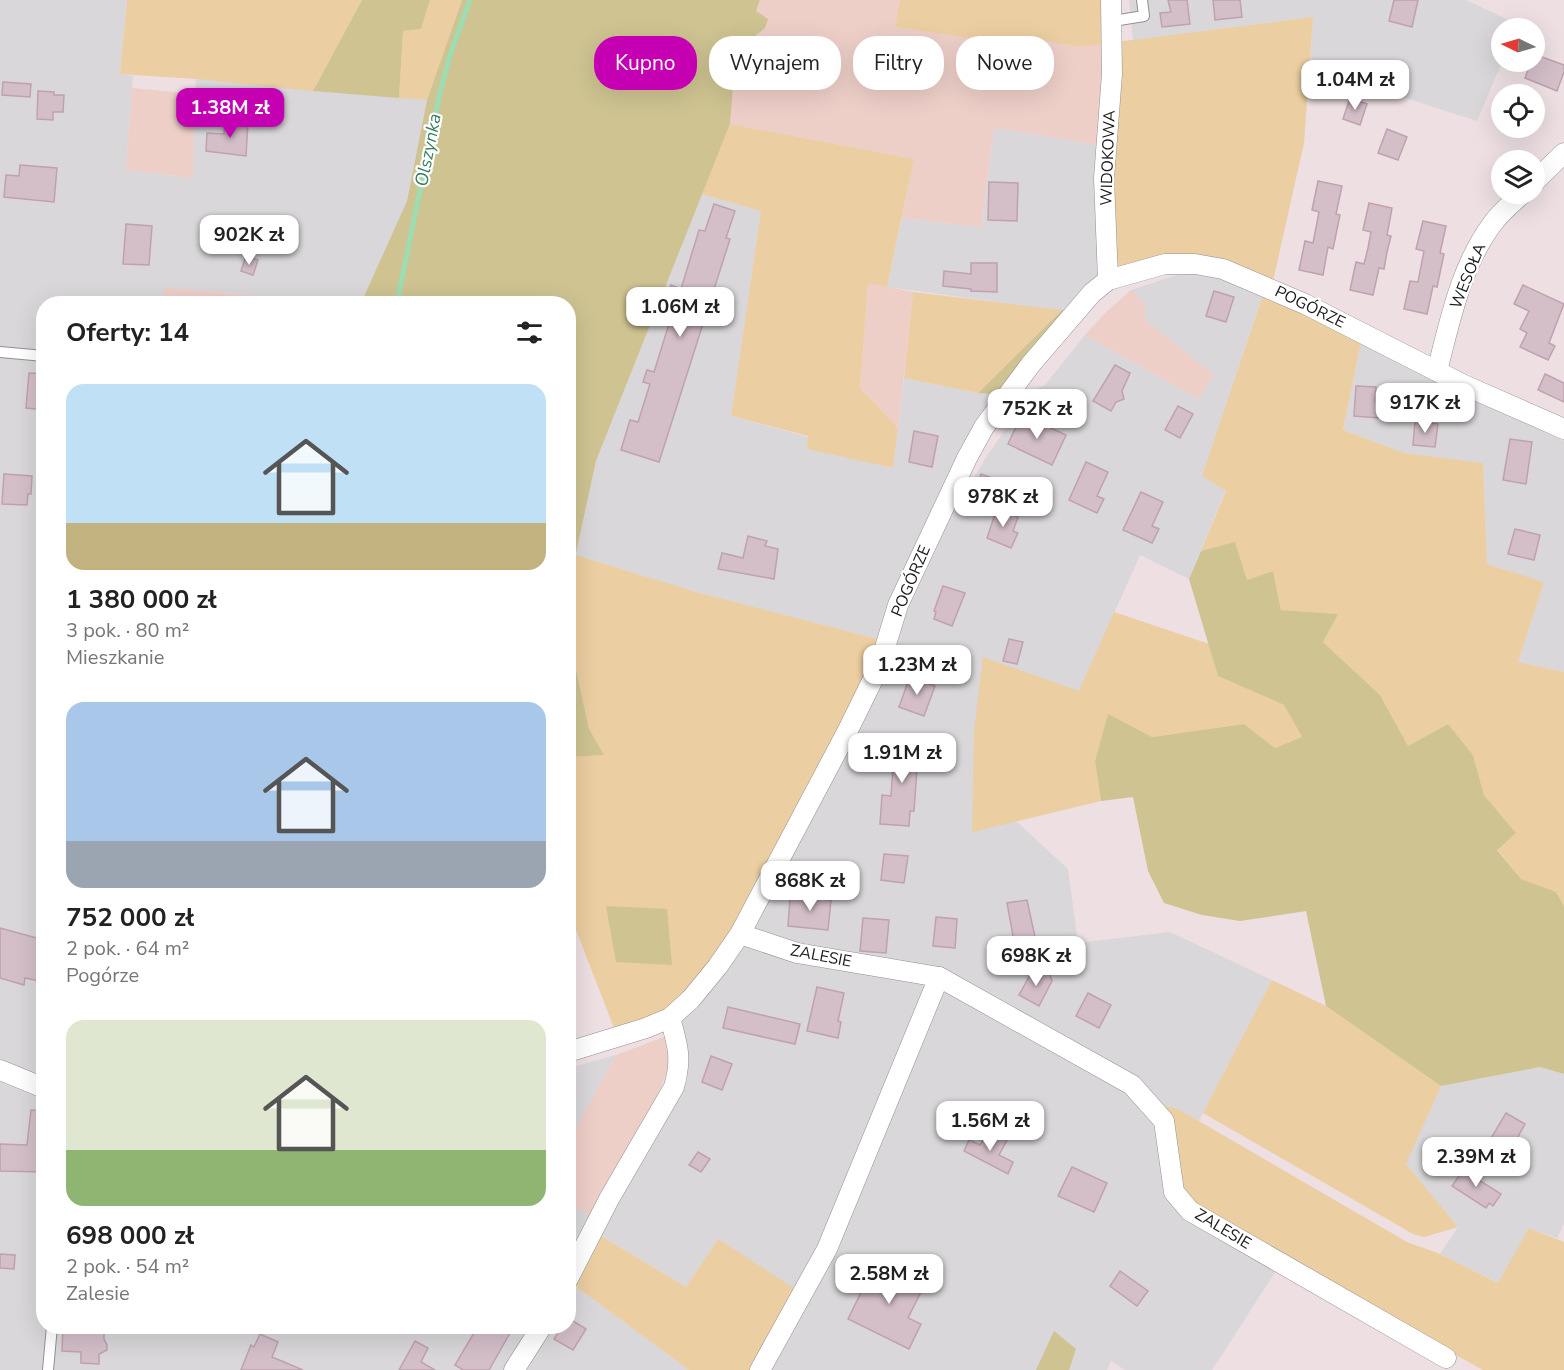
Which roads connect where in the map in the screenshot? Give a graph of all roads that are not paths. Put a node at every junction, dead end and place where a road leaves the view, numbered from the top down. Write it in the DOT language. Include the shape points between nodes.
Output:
graph roads {
  1 [pos="1111,0"];
  2 [pos="1142,0"];
  3 [pos="1113,21"];
  4 [pos="1564,153"];
  5 [pos="1545,171"];
  6 [pos="1512,204"];
  7 [pos="1108,280"];
  8 [pos="0,352"];
  9 [pos="36,355"];
  10 [pos="1437,370"];
  11 [pos="1564,429"];
  12 [pos="740,934"];
  13 [pos="939,977"];
  14 [pos="670,1018"];
  15 [pos="576,1050"];
  16 [pos="0,1070"];
  17 [pos="36,1085"];
  18 [pos="576,1263"];
  19 [pos="51,1334"];
  20 [pos="537,1334"];
  21 [pos="1446,1358"];
  22 [pos="48,1370"];
  23 [pos="514,1370"];
  24 [pos="760,1370"];
  1 -- 3 [label="street, WIDOKOWA"];
  2 -- 3 [label="lane" via="1144,16"];
  3 -- 7 [label="street, WIDOKOWA" via="1104,178"];
  4 -- 5 [label="street"];
  6 -- 10 [label="street, WESOŁA" via="1493,222 1477,248 1457,297"];
  7 -- 10 [label="street, POGÓRZE" via="1165,264 1223,268"];
  7 -- 12 [label="street, POGÓRZE" via="1030,364 978,437 898,605 879,667"];
  8 -- 9 [label="lane"];
  10 -- 11 [label="street, POGÓRZE"];
  12 -- 13 [label="street, ZALESIE" via="797,954"];
  12 -- 14 [label="street, POGÓRZE" via="691,999"];
  13 -- 21 [label="street, ZALESIE" via="1132,1085 1164,1121 1174,1192 1190,1210"];
  13 -- 24 [label="street" via="826,1249"];
  14 -- 15 [label="street, POGÓRZE"];
  14 -- 18 [label="street" via="680,1050 674,1087"];
  16 -- 17 [label="street"];
  19 -- 22 [label="lane"];
  20 -- 23 [label="street"];
}
